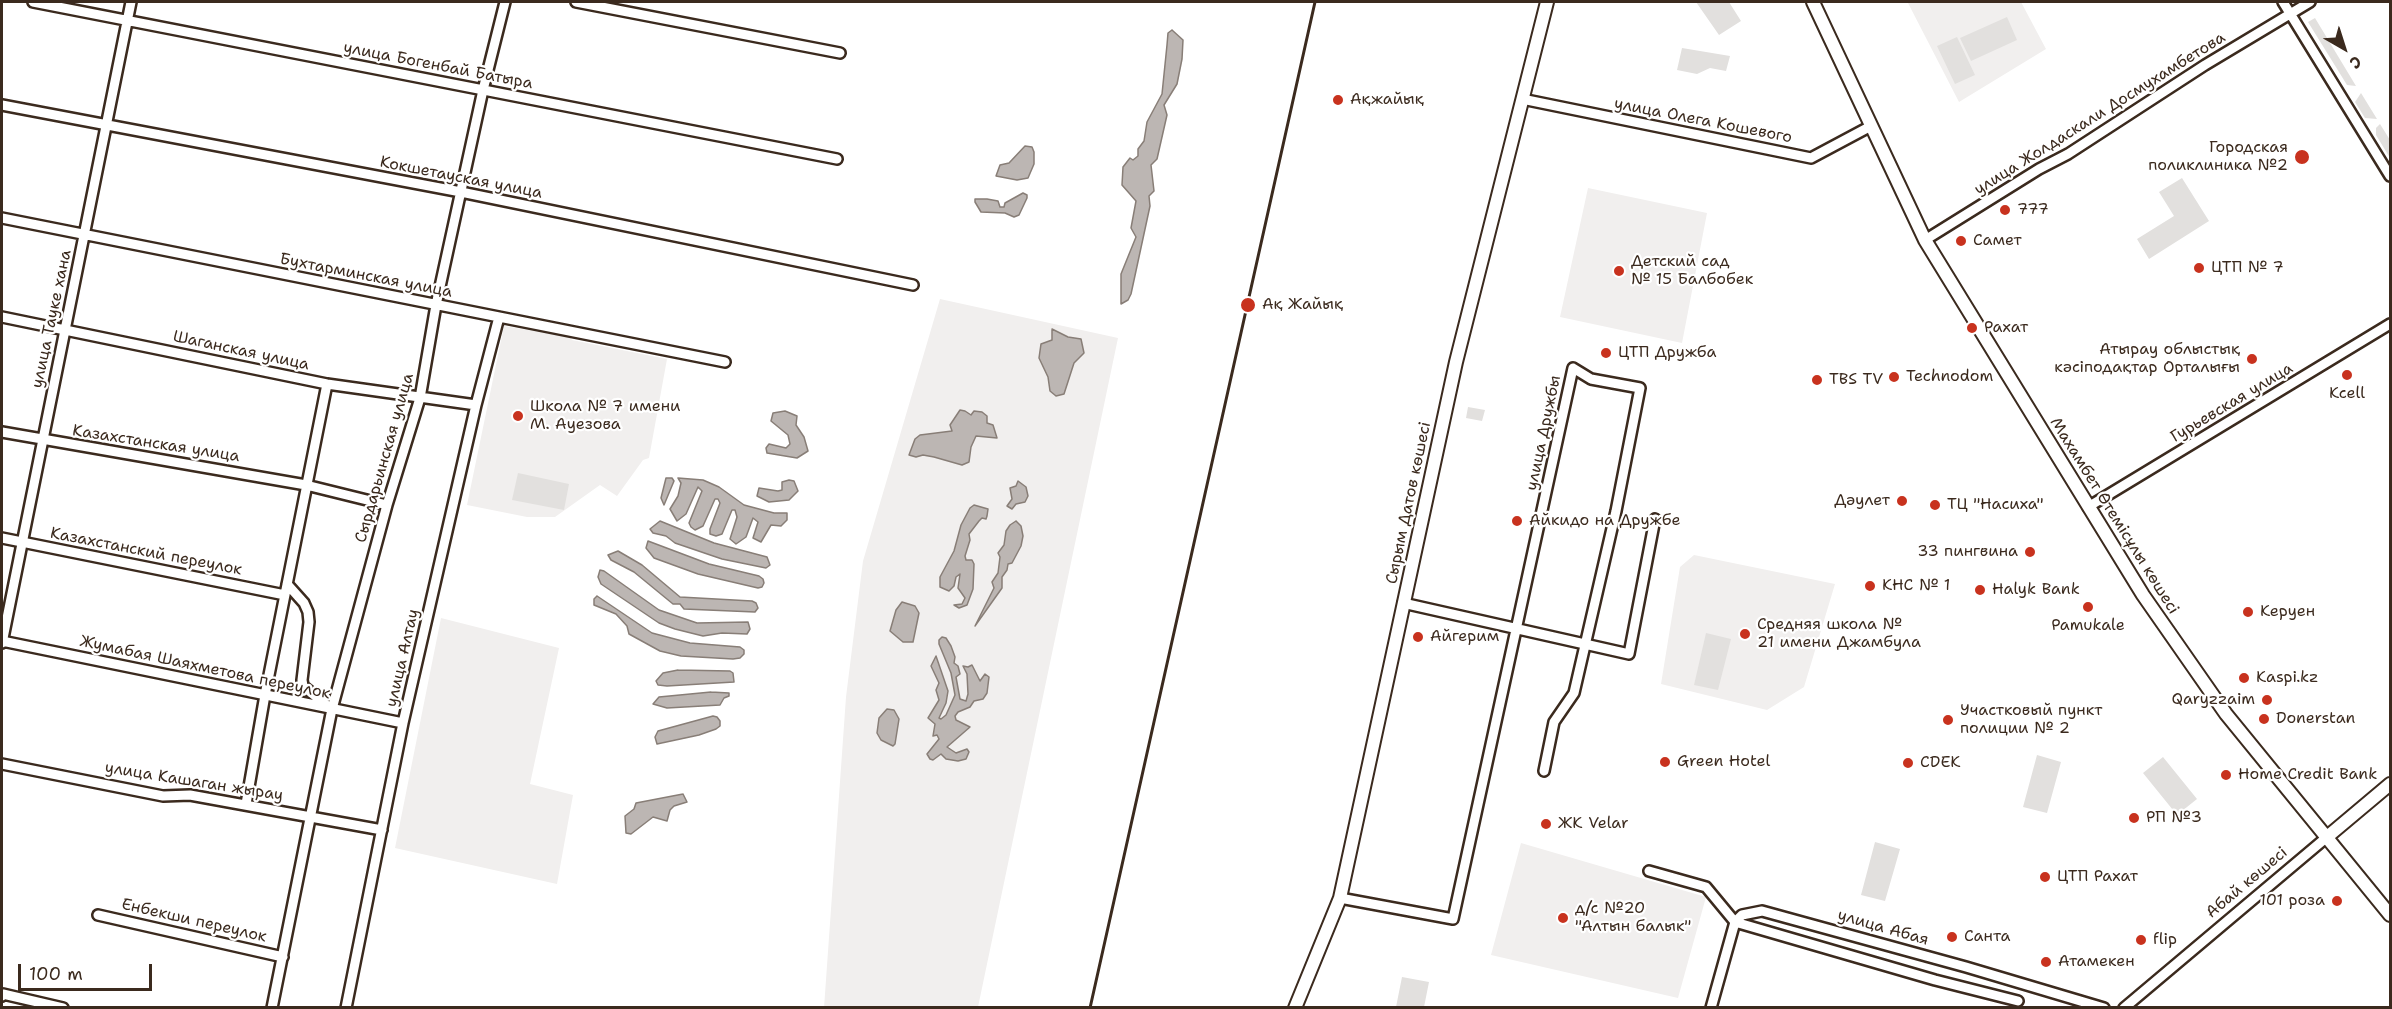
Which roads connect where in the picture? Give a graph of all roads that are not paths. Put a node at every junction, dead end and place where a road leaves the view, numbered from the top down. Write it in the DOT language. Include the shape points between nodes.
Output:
graph roads {
  1 [pos="33,2"];
  2 [pos="131,2"];
  3 [pos="506,2"];
  4 [pos="576,2"];
  5 [pos="1547,2"];
  6 [pos="1813,2"];
  7 [pos="2283,2"];
  8 [pos="2310,2"];
  9 [pos="2290,13"];
  10 [pos="128,20"];
  11 [pos="840,53"];
  12 [pos="483,90"];
  13 [pos="1522,99"];
  14 [pos="2,105"];
  15 [pos="107,126"];
  16 [pos="1871,126"];
  17 [pos="837,159"];
  18 [pos="2391,176"];
  19 [pos="461,192"];
  20 [pos="2,218"];
  21 [pos="85,235"];
  22 [pos="1925,240"];
  23 [pos="913,285"];
  24 [pos="436,305"];
  25 [pos="2,317"];
  26 [pos="499,317"];
  27 [pos="2391,324"];
  28 [pos="64,330"];
  29 [pos="726,362"];
  30 [pos="327,384"];
  31 [pos="420,398"];
  32 [pos="476,405"];
  33 [pos="2,432"];
  34 [pos="41,440"];
  35 [pos="306,484"];
  36 [pos="387,506"];
  37 [pos="2088,507"];
  38 [pos="1655,519"];
  39 [pos="2,538"];
  40 [pos="22,542"];
  41 [pos="287,584"];
  42 [pos="285,595"];
  43 [pos="1403,603"];
  44 [pos="1517,629"];
  45 [pos="2,642"];
  46 [pos="1585,642"];
  47 [pos="265,695"];
  48 [pos="332,709"];
  49 [pos="403,723"];
  50 [pos="2,764"];
  51 [pos="1544,771"];
  52 [pos="2391,784"];
  53 [pos="246,804"];
  54 [pos="311,816"];
  55 [pos="382,830"];
  56 [pos="2327,837"];
  57 [pos="1648,871"];
  58 [pos="1340,898"];
  59 [pos="98,915"];
  60 [pos="2391,915"];
  61 [pos="1735,922"];
  62 [pos="283,957"];
  63 [pos="2,996"];
  64 [pos="2018,1001"];
  65 [pos="63,1008"];
  66 [pos="272,1008"];
  67 [pos="346,1008"];
  68 [pos="1295,1008"];
  69 [pos="1711,1008"];
  70 [pos="2104,1008"];
  71 [pos="2124,1008"];
  1 -- 10 [label="street, улица Богенбай Батыра"];
  2 -- 10 [label="street, улица Тауке хана"];
  3 -- 12 [label="street, Сырдарьинская улица"];
  4 -- 11 [label="street"];
  5 -- 13 [label="main road, Сырым Датов көшесі"];
  6 -- 16 [label="main road, Махамбет Өтемісұлы көшесі"];
  7 -- 9 [label="street"];
  8 -- 9 [label="street, улица Жолдаскали Досмухамбетова"];
  9 -- 18 [label="street"];
  9 -- 22 [label="street, улица Жолдаскали Досмухамбетова"];
  10 -- 12 [label="street, улица Богенбай Батыра"];
  10 -- 15 [label="street, улица Тауке хана"];
  12 -- 17 [label="street, улица Богенбай Батыра"];
  12 -- 19 [label="street, Сырдарьинская улица"];
  13 -- 16 [label="street, улица Олега Кошевого" via="1811,158"];
  13 -- 43 [label="main road, Сырым Датов көшесі" via="1456,362"];
  14 -- 15 [label="street, Кокшетауская улица"];
  15 -- 19 [label="street, Кокшетауская улица"];
  15 -- 21 [label="street, улица Тауке хана"];
  16 -- 22 [label="main road, Махамбет Өтемісұлы көшесі"];
  19 -- 23 [label="street, Кокшетауская улица"];
  19 -- 24 [label="street, Сырдарьинская улица"];
  20 -- 21 [label="street, Бухтарминская улица"];
  21 -- 24 [label="street, Бухтарминская улица"];
  21 -- 28 [label="street, улица Тауке хана"];
  22 -- 37 [label="main road, Махамбет Өтемісұлы көшесі"];
  24 -- 26 [label="street, Бухтарминская улица"];
  24 -- 31 [label="street, Сырдарьинская улица"];
  25 -- 28 [label="street, Шаганская улица"];
  26 -- 29 [label="street, Бухтарминская улица"];
  26 -- 32 [label="street, улица Алтау"];
  27 -- 37 [label="street, Гурьевская улица"];
  28 -- 30 [label="street, Шаганская улица"];
  28 -- 34 [label="street, улица Тауке хана"];
  30 -- 31 [label="street, Шаганская улица"];
  30 -- 35 [label="street"];
  31 -- 32 [label="street, Шаганская улица"];
  31 -- 36 [label="street, Сырдарьинская улица"];
  32 -- 49 [label="street, улица Алтау"];
  33 -- 34 [label="street, Казахстанская улица"];
  34 -- 35 [label="street, Казахстанская улица"];
  34 -- 40 [label="street, улица Тауке хана"];
  35 -- 36 [label="street, Казахстанская улица"];
  35 -- 41 [label="street"];
  36 -- 48 [label="street, Сырдарьинская улица"];
  37 -- 56 [label="main road, Махамбет Өтемісұлы көшесі" via="2159,621 2226,714"];
  38 -- 46 [label="street" via="1629,654"];
  39 -- 40 [label="street, Казахстанский переулок"];
  40 -- 42 [label="street, Казахстанский переулок"];
  40 -- 45 [label="street, улица Тауке хана"];
  41 -- 42 [label="street"];
  41 -- 48 [label="street" via="308,612 303,686"];
  42 -- 47 [label="street"];
  43 -- 44 [label="street"];
  43 -- 58 [label="main road, Сырым Датов көшесі"];
  44 -- 46 [label="street"];
  44 -- 46 [label="street, улица Дружбы" via="1573,368 1591,379 1640,388"];
  44 -- 58 [label="street, улица Дружбы" via="1453,919"];
  45 -- 47 [label="street, Жумабая Шаяхметова переулок"];
  46 -- 51 [label="street, улица Дружбы" via="1574,693 1554,722"];
  47 -- 48 [label="street, Жумабая Шаяхметова переулок"];
  47 -- 53 [label="street"];
  48 -- 49 [label="street, Жумабая Шаяхметова переулок"];
  48 -- 54 [label="street"];
  49 -- 55 [label="street, улица Алтау"];
  50 -- 53 [label="street, улица Кашаган жырау" via="163,796 190,795"];
  52 -- 56 [label="main road, Абай көшесі"];
  53 -- 54 [label="street, улица Кашаган жырау"];
  54 -- 55 [label="street, улица Кашаган жырау"];
  54 -- 62 [label="street"];
  55 -- 67 [label="street, улица Алтау"];
  56 -- 60 [label="main road, Махамбет Өтемісұлы көшесі"];
  56 -- 71 [label="street, Абай көшесі"];
  57 -- 61 [label="street" via="1706,887"];
  58 -- 68 [label="main road, Сырым Датов көшесі"];
  59 -- 62 [label="street, Енбекши переулок"];
  61 -- 64 [label="street"];
  61 -- 69 [label="street"];
  61 -- 70 [label="street, улица Абая" via="1738,917 1762,911 1778,914"];
  62 -- 66 [label="street"];
  63 -- 65 [label="street"];
}
